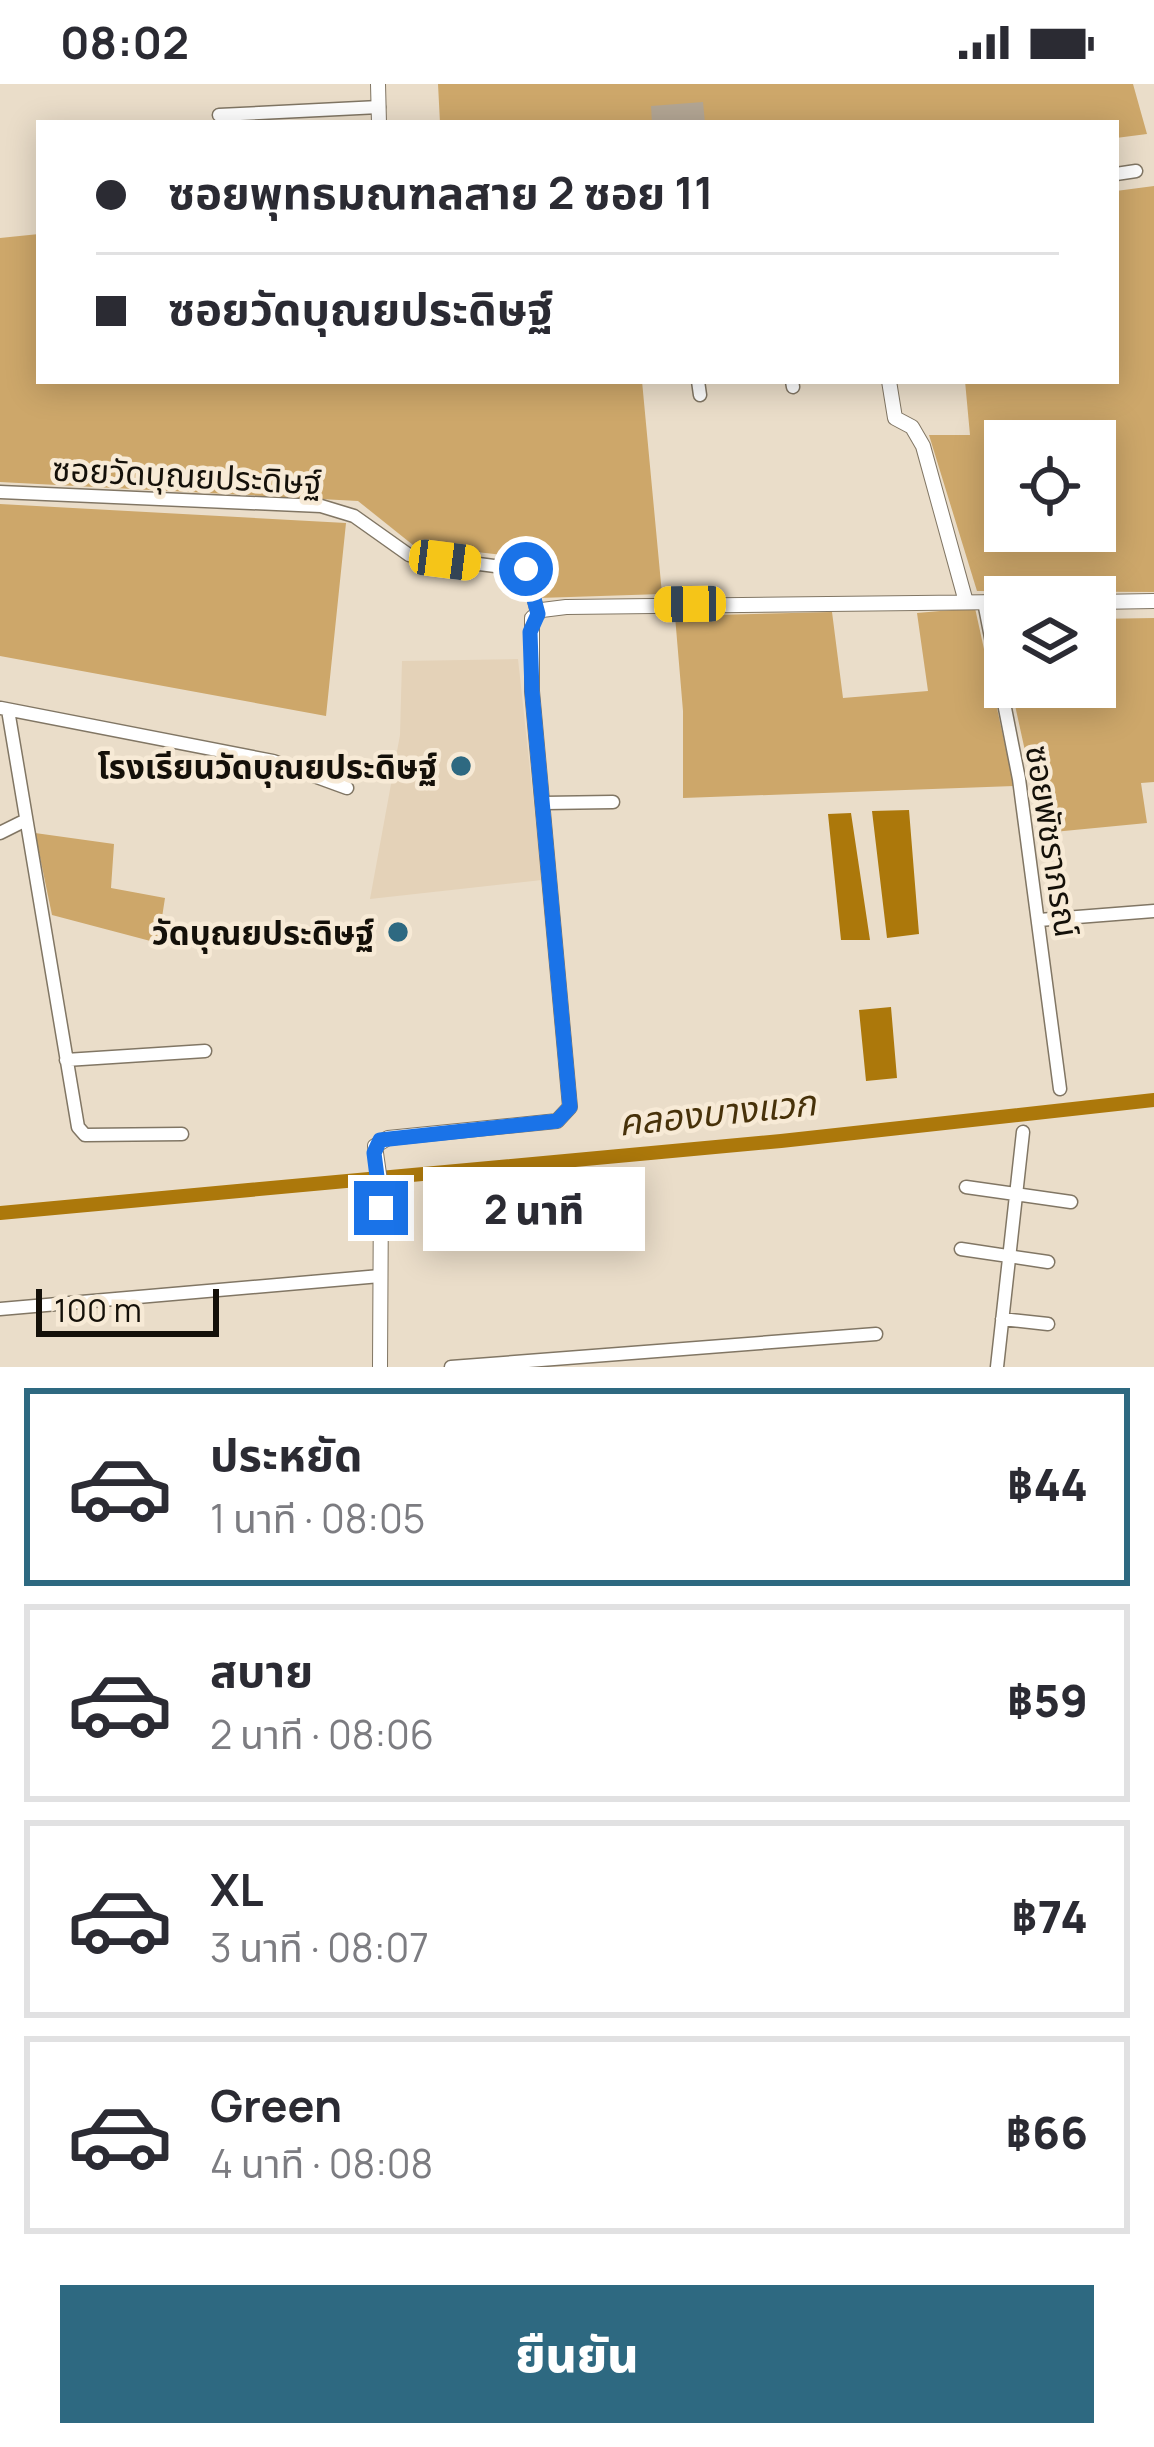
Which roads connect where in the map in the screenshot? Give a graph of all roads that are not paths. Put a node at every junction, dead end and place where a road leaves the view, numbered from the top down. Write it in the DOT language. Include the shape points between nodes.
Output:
graph roads {
  1 [pos="378,84"];
  2 [pos="219,115"];
  3 [pos="379,115"];
  4 [pos="1136,171"];
  5 [pos="1119,174"];
  6 [pos="889,384"];
  7 [pos="0,492"];
  8 [pos="966,602"];
  9 [pos="984,602"];
  10 [pos="1116,602"];
  11 [pos="1154,602"];
  12 [pos="538,614"];
  13 [pos="1005,708"];
  14 [pos="4,709"];
  15 [pos="346,788"];
  16 [pos="544,802"];
  17 [pos="613,802"];
  18 [pos="24,821"];
  19 [pos="0,833"];
  20 [pos="1154,911"];
  21 [pos="1039,920"];
  22 [pos="205,1051"];
  23 [pos="66,1060"];
  24 [pos="1060,1089"];
  25 [pos="1024,1132"];
  26 [pos="182,1134"];
  27 [pos="966,1187"];
  28 [pos="1016,1193"];
  29 [pos="1071,1202"];
  30 [pos="961,1250"];
  31 [pos="1009,1256"];
  32 [pos="1048,1262"];
  33 [pos="380,1276"];
  34 [pos="0,1309"];
  35 [pos="1002,1319"];
  36 [pos="1048,1324"];
  37 [pos="876,1334"];
  38 [pos="637,1352"];
  39 [pos="380,1367"];
  40 [pos="451,1367"];
  41 [pos="646,1367"];
  42 [pos="997,1367"];
  1 -- 3 [label="street"];
  2 -- 3 [label="street"];
  4 -- 5 [label="street"];
  6 -- 8 [label="street" via="895,418 923,446"];
  7 -- 12 [label="street, ซอยวัดบุณยประดิษฐ์" via="321,506 354,516 409,555 526,569"];
  8 -- 9 [label="street"];
  8 -- 12 [label="street" via="566,607"];
  10 -- 11 [label="street"];
  12 -- 16 [label="street" via="530,632"];
  13 -- 21 [label="street, ซอยพัชราภรณ์"];
  14 -- 15 [label="street" via="272,761"];
  14 -- 18 [label="street"];
  16 -- 17 [label="street"];
  16 -- 33 [label="street" via="570,1107 557,1121 380,1140"];
  18 -- 19 [label="street"];
  18 -- 23 [label="street"];
  20 -- 21 [label="street"];
  21 -- 24 [label="street, ซอยพัชราภรณ์"];
  22 -- 23 [label="street"];
  23 -- 26 [label="street" via="81,1134"];
  25 -- 28 [label="street"];
  27 -- 28 [label="street"];
  28 -- 29 [label="street"];
  28 -- 31 [label="street"];
  30 -- 31 [label="street"];
  31 -- 32 [label="street"];
  31 -- 35 [label="street"];
  33 -- 34 [label="street"];
  33 -- 39 [label="street"];
  35 -- 36 [label="street"];
  35 -- 42 [label="street"];
  37 -- 38 [label="street"];
  38 -- 40 [label="street"];
  38 -- 41 [label="street"];
}
